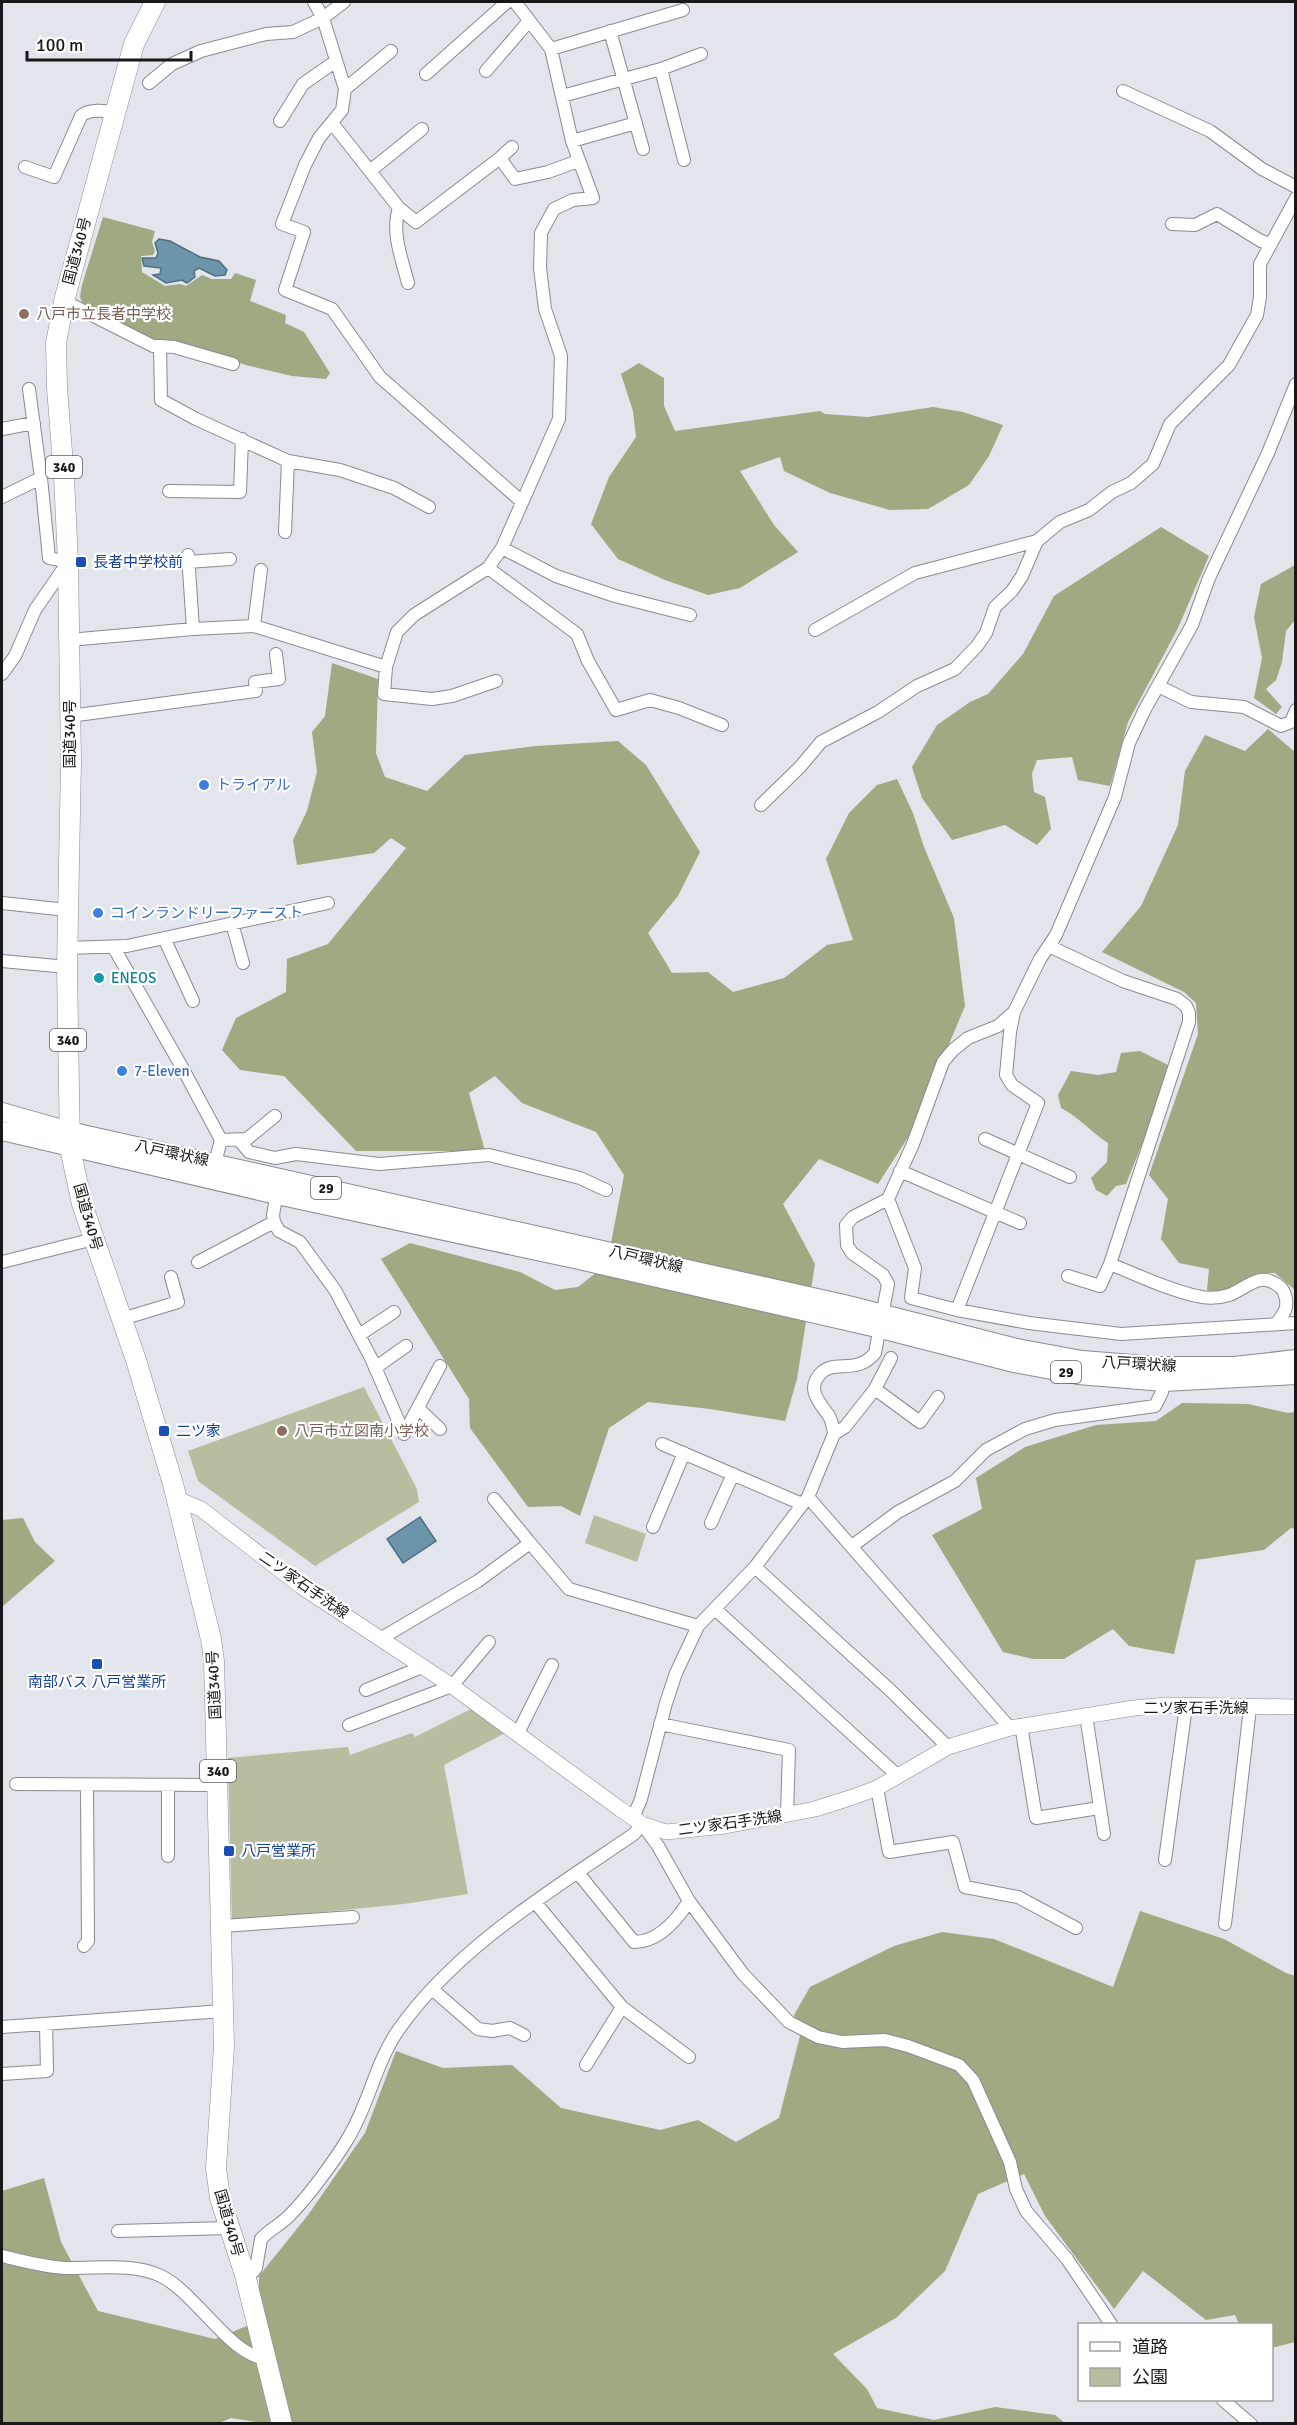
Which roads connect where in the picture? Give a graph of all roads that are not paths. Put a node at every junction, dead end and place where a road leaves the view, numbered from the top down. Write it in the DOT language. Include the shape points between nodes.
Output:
graph roads {
  1 [pos="155,2"];
  2 [pos="314,2"];
  3 [pos="344,2"];
  4 [pos="507,2"];
  5 [pos="515,2"];
  6 [pos="683,10"];
  7 [pos="323,18"];
  8 [pos="529,21"];
  9 [pos="610,32"];
  10 [pos="551,50"];
  11 [pos="391,51"];
  12 [pos="701,54"];
  13 [pos="336,61"];
  14 [pos="661,69"];
  15 [pos="486,71"];
  16 [pos="426,74"];
  17 [pos="625,80"];
  18 [pos="149,83"];
  19 [pos="345,89"];
  20 [pos="1123,91"];
  21 [pos="561,96"];
  22 [pos="115,113"];
  23 [pos="280,121"];
  24 [pos="332,123"];
  25 [pos="636,123"];
  26 [pos="422,129"];
  27 [pos="572,141"];
  28 [pos="512,147"];
  29 [pos="643,150"];
  30 [pos="500,158"];
  31 [pos="684,160"];
  32 [pos="578,161"];
  33 [pos="25,167"];
  34 [pos="370,171"];
  35 [pos="1296,187"];
  36 [pos="1296,198"];
  37 [pos="399,208"];
  38 [pos="1173,224"];
  39 [pos="1270,244"];
  40 [pos="408,283"];
  41 [pos="64,301"];
  42 [pos="160,346"];
  43 [pos="233,364"];
  44 [pos="1296,384"];
  45 [pos="29,389"];
  46 [pos="34,423"];
  47 [pos="2,429"];
  48 [pos="242,440"];
  49 [pos="288,460"];
  50 [pos="41,478"];
  51 [pos="169,491"];
  52 [pos="2,496"];
  53 [pos="521,501"];
  54 [pos="429,507"];
  55 [pos="285,532"];
  56 [pos="1037,541"];
  57 [pos="502,548"];
  58 [pos="230,559"];
  59 [pos="68,561"];
  60 [pos="488,568"];
  61 [pos="261,570"];
  62 [pos="690,615"];
  63 [pos="254,626"];
  64 [pos="192,629"];
  65 [pos="815,630"];
  66 [pos="69,640"];
  67 [pos="276,654"];
  68 [pos="386,667"];
  69 [pos="2,674"];
  70 [pos="495,681"];
  71 [pos="1158,686"];
  72 [pos="1296,710"];
  73 [pos="70,716"];
  74 [pos="722,725"];
  75 [pos="761,805"];
  76 [pos="2,903"];
  77 [pos="328,903"];
  78 [pos="67,910"];
  79 [pos="232,923"];
  80 [pos="164,938"];
  81 [pos="1048,946"];
  82 [pos="114,948"];
  83 [pos="67,958"];
  84 [pos="2,960"];
  85 [pos="243,963"];
  86 [pos="193,1001"];
  87 [pos="1014,1012"];
  88 [pos="2,1112"];
  89 [pos="275,1116"];
  90 [pos="2,1131"];
  91 [pos="70,1139"];
  92 [pos="985,1139"];
  93 [pos="220,1140"];
  94 [pos="239,1140"];
  95 [pos="1018,1153"];
  96 [pos="215,1163"];
  97 [pos="900,1171"];
  98 [pos="1070,1177"];
  99 [pos="278,1186"];
  100 [pos="606,1190"];
  101 [pos="888,1198"];
  102 [pos="994,1211"];
  103 [pos="274,1222"];
  104 [pos="1020,1223"];
  105 [pos="94,1239"];
  106 [pos="2,1262"];
  107 [pos="198,1262"];
  108 [pos="1110,1264"];
  109 [pos="1068,1276"];
  110 [pos="171,1277"];
  111 [pos="957,1310"];
  112 [pos="394,1312"];
  113 [pos="122,1319"];
  114 [pos="882,1321"];
  115 [pos="1296,1323"];
  116 [pos="1276,1324"];
  117 [pos="359,1335"];
  118 [pos="406,1346"];
  119 [pos="891,1358"];
  120 [pos="1296,1359"];
  121 [pos="440,1366"];
  122 [pos="375,1368"];
  123 [pos="1296,1375"];
  124 [pos="1164,1382"];
  125 [pos="875,1389"];
  126 [pos="938,1397"];
  127 [pos="418,1408"];
  128 [pos="440,1430"];
  129 [pos="834,1434"];
  130 [pos="662,1444"];
  131 [pos="684,1453"];
  132 [pos="733,1474"];
  133 [pos="177,1499"];
  134 [pos="494,1499"];
  135 [pos="805,1501"];
  136 [pos="711,1523"];
  137 [pos="653,1527"];
  138 [pos="530,1544"];
  139 [pos="852,1546"];
  140 [pos="755,1567"];
  141 [pos="714,1609"];
  142 [pos="698,1626"];
  143 [pos="380,1639"];
  144 [pos="489,1642"];
  145 [pos="552,1665"];
  146 [pos="422,1667"];
  147 [pos="452,1686"];
  148 [pos="366,1690"];
  149 [pos="1186,1706"];
  150 [pos="1296,1707"];
  151 [pos="1250,1708"];
  152 [pos="1086,1715"];
  153 [pos="660,1724"];
  154 [pos="349,1725"];
  155 [pos="1016,1727"];
  156 [pos="518,1733"];
  157 [pos="948,1747"];
  158 [pos="897,1775"];
  159 [pos="16,1784"];
  160 [pos="87,1785"];
  161 [pos="168,1785"];
  162 [pos="218,1785"];
  163 [pos="877,1788"];
  164 [pos="1100,1808"];
  165 [pos="787,1815"];
  166 [pos="637,1821"];
  167 [pos="1104,1834"];
  168 [pos="168,1856"];
  169 [pos="1165,1860"];
  170 [pos="578,1873"];
  171 [pos="689,1901"];
  172 [pos="535,1902"];
  173 [pos="353,1917"];
  174 [pos="1225,1924"];
  175 [pos="222,1926"];
  176 [pos="1076,1928"];
  177 [pos="84,1946"];
  178 [pos="432,1989"];
  179 [pos="622,2007"];
  180 [pos="223,2011"];
  181 [pos="46,2024"];
  182 [pos="2,2027"];
  183 [pos="524,2035"];
  184 [pos="689,2058"];
  185 [pos="586,2065"];
  186 [pos="2,2074"];
  187 [pos="228,2228"];
  188 [pos="118,2231"];
  189 [pos="2,2256"];
  190 [pos="245,2275"];
  191 [pos="1110,2323"];
  192 [pos="267,2359"];
  193 [pos="1224,2401"];
  194 [pos="282,2424"];
  195 [pos="1251,2424"];
  1 -- 22 [label="highway, 国道340号 / 340" via="134,44"];
  2 -- 7 [label="street"];
  3 -- 7 [label="street"];
  4 -- 16 [label="street"];
  5 -- 8 [label="street"];
  6 -- 9 [label="street"];
  7 -- 13 [label="street"];
  7 -- 18 [label="street" via="292,32 266,34 201,51 172,64"];
  8 -- 10 [label="street"];
  8 -- 15 [label="street"];
  9 -- 10 [label="street"];
  9 -- 17 [label="street"];
  10 -- 21 [label="street"];
  11 -- 19 [label="street"];
  12 -- 14 [label="street"];
  13 -- 19 [label="street"];
  13 -- 23 [label="street" via="303,84"];
  14 -- 17 [label="street"];
  14 -- 31 [label="street"];
  17 -- 21 [label="street"];
  17 -- 25 [label="street"];
  19 -- 24 [label="street" via="342,110"];
  20 -- 35 [label="street" via="1210,131 1262,170"];
  21 -- 27 [label="street"];
  22 -- 33 [label="street" via="84,112 54,177"];
  22 -- 41 [label="highway, 国道340号 / 340"];
  24 -- 34 [label="street"];
  24 -- 53 [label="street" via="305,165 282,224 304,232 285,290 332,309 380,377"];
  25 -- 27 [label="street"];
  25 -- 29 [label="street"];
  26 -- 34 [label="street"];
  27 -- 32 [label="street"];
  28 -- 30 [label="street"];
  30 -- 32 [label="street" via="515,179"];
  30 -- 37 [label="street" via="416,222"];
  32 -- 53 [label="street" via="592,198 573,200 554,209 541,233 540,268 546,309 561,356 559,419"];
  34 -- 37 [label="street"];
  36 -- 39 [label="street"];
  37 -- 40 [label="street" via="396,236"];
  38 -- 39 [label="street" via="1195,225 1217,214"];
  39 -- 56 [label="street" via="1260,264 1257,315 1229,364 1170,424 1153,464 1131,483 1089,510 1060,522"];
  41 -- 42 [label="street"];
  41 -- 59 [label="highway, 国道340号 / 340" via="56,343"];
  42 -- 43 [label="street"];
  42 -- 48 [label="street" via="161,400"];
  44 -- 71 [label="street" via="1209,578 1192,625"];
  45 -- 46 [label="street"];
  46 -- 47 [label="street"];
  46 -- 50 [label="street"];
  48 -- 49 [label="street"];
  48 -- 51 [label="street" via="240,492"];
  49 -- 54 [label="street" via="340,470 394,488"];
  49 -- 55 [label="street"];
  50 -- 52 [label="street"];
  50 -- 59 [label="street" via="49,558"];
  53 -- 57 [label="street"];
  56 -- 65 [label="street" via="915,573"];
  56 -- 75 [label="street" via="1022,576 995,607 986,633 954,669 821,742"];
  57 -- 60 [label="street"];
  57 -- 62 [label="street" via="556,576"];
  58 -- 64 [label="street" via="188,559"];
  59 -- 66 [label="highway, 国道340号 / 340"];
  59 -- 69 [label="street" via="35,610 15,656"];
  60 -- 68 [label="street" via="414,615 397,632"];
  60 -- 74 [label="street" via="577,634 616,710 650,700"];
  61 -- 63 [label="street"];
  63 -- 64 [label="street"];
  63 -- 68 [label="street"];
  64 -- 66 [label="street"];
  66 -- 73 [label="highway, 国道340号 / 340"];
  67 -- 73 [label="street" via="279,679 255,682 256,691"];
  68 -- 70 [label="street" via="384,694 432,699"];
  71 -- 72 [label="street" via="1191,702 1244,707 1281,726 1291,722"];
  71 -- 81 [label="street" via="1129,743 1102,832"];
  73 -- 78 [label="highway, 国道340号 / 340"];
  76 -- 78 [label="street"];
  77 -- 79 [label="street"];
  78 -- 83 [label="highway, 国道340号 / 340"];
  79 -- 80 [label="street"];
  79 -- 85 [label="street"];
  80 -- 82 [label="street"];
  80 -- 86 [label="street"];
  81 -- 87 [label="street"];
  81 -- 108 [label="street" via="1123,981 1178,999 1189,1013"];
  82 -- 83 [label="street"];
  82 -- 93 [label="street"];
  83 -- 84 [label="street"];
  83 -- 91 [label="highway, 国道340号 / 340"];
  87 -- 95 [label="street" via="1006,1075 1012,1085 1038,1103"];
  87 -- 97 [label="street" via="998,1026 968,1038 943,1062"];
  88 -- 91 [label="main road, 八戸環状線 / 29"];
  89 -- 94 [label="street" via="250,1138"];
  90 -- 91 [label="main road, 八戸環状線 / 29"];
  91 -- 96 [label="main road, 八戸環状線 / 29"];
  91 -- 99 [label="main road, 八戸環状線 / 29"];
  91 -- 105 [label="highway, 国道340号 / 340" via="82,1204"];
  92 -- 95 [label="street"];
  93 -- 94 [label="street"];
  93 -- 96 [label="street"];
  94 -- 100 [label="street" via="249,1152 275,1158 296,1154 379,1164 489,1155 580,1178"];
  95 -- 98 [label="street"];
  95 -- 102 [label="street"];
  96 -- 99 [label="main road, 八戸環状線 / 29"];
  97 -- 101 [label="street"];
  97 -- 102 [label="street"];
  99 -- 103 [label="street"];
  99 -- 114 [label="main road, 八戸環状線 / 29"];
  101 -- 111 [label="street" via="915,1268 911,1298"];
  101 -- 114 [label="street" via="853,1217 846,1225 845,1235 852,1253 883,1275 888,1284"];
  102 -- 104 [label="street"];
  102 -- 111 [label="street"];
  103 -- 107 [label="street"];
  103 -- 117 [label="street" via="279,1231 300,1242"];
  105 -- 106 [label="street"];
  105 -- 113 [label="highway, 国道340号 / 340"];
  108 -- 109 [label="street" via="1100,1286"];
  108 -- 116 [label="street" via="1196,1296 1212,1298 1260,1280 1274,1282 1283,1289 1287,1302 1285,1313"];
  110 -- 113 [label="street" via="178,1302"];
  111 -- 116 [label="street" via="1121,1334"];
  112 -- 117 [label="street"];
  113 -- 133 [label="highway, 国道340号 / 340"];
  114 -- 120 [label="main road, 八戸環状線 / 29" via="1082,1360 1234,1366"];
  114 -- 124 [label="main road, 八戸環状線 / 29" via="1014,1363 1078,1375"];
  114 -- 129 [label="street" via="875,1353 867,1362 831,1367 820,1374 814,1388 816,1401 830,1417"];
  115 -- 116 [label="street"];
  117 -- 122 [label="street"];
  118 -- 122 [label="street"];
  119 -- 125 [label="street"];
  121 -- 127 [label="street"];
  122 -- 127 [label="street" via="404,1434"];
  123 -- 124 [label="main road, 八戸環状線 / 29"];
  124 -- 139 [label="street" via="1155,1406 1055,1420 1025,1429 986,1450 955,1481 898,1512"];
  125 -- 126 [label="street" via="920,1422"];
  125 -- 129 [label="street" via="845,1427"];
  127 -- 128 [label="street"];
  129 -- 135 [label="street"];
  130 -- 131 [label="street"];
  131 -- 132 [label="street"];
  131 -- 137 [label="street"];
  132 -- 135 [label="street"];
  132 -- 136 [label="street"];
  133 -- 143 [label="street, 二ツ家石手洗線" via="201,1509 302,1587"];
  133 -- 162 [label="highway, 国道340号 / 340" via="211,1639"];
  134 -- 138 [label="street"];
  135 -- 139 [label="street"];
  135 -- 140 [label="street"];
  138 -- 142 [label="street" via="569,1589"];
  138 -- 143 [label="street" via="478,1581"];
  139 -- 155 [label="street" via="924,1632"];
  140 -- 141 [label="street"];
  140 -- 157 [label="street"];
  141 -- 142 [label="street"];
  141 -- 158 [label="street"];
  142 -- 153 [label="street" via="676,1673"];
  143 -- 146 [label="street, 二ツ家石手洗線"];
  144 -- 147 [label="street"];
  145 -- 156 [label="street"];
  146 -- 147 [label="street, 二ツ家石手洗線"];
  146 -- 148 [label="street"];
  147 -- 154 [label="street"];
  147 -- 156 [label="street, 二ツ家石手洗線"];
  149 -- 151 [label="street, 二ツ家石手洗線"];
  149 -- 152 [label="street, 二ツ家石手洗線"];
  149 -- 169 [label="street"];
  150 -- 151 [label="street, 二ツ家石手洗線"];
  151 -- 174 [label="street"];
  152 -- 155 [label="street, 二ツ家石手洗線"];
  152 -- 164 [label="street"];
  153 -- 165 [label="street" via="789,1750"];
  153 -- 166 [label="street"];
  155 -- 157 [label="street, 二ツ家石手洗線"];
  155 -- 164 [label="street" via="1036,1818"];
  156 -- 166 [label="street, 二ツ家石手洗線"];
  157 -- 158 [label="street, 二ツ家石手洗線"];
  158 -- 163 [label="street, 二ツ家石手洗線"];
  159 -- 160 [label="street"];
  160 -- 161 [label="street"];
  160 -- 177 [label="street" via="88,1941"];
  161 -- 162 [label="street"];
  161 -- 168 [label="street"];
  162 -- 175 [label="highway, 国道340号 / 340"];
  163 -- 165 [label="street, 二ツ家石手洗線"];
  163 -- 176 [label="street" via="889,1852 953,1842 965,1887 1018,1897"];
  164 -- 167 [label="street"];
  165 -- 166 [label="street, 二ツ家石手洗線" via="666,1832"];
  166 -- 170 [label="street" via="634,1834"];
  166 -- 171 [label="street" via="658,1846"];
  170 -- 171 [label="street" via="634,1942 651,1939 678,1918"];
  170 -- 172 [label="street"];
  171 -- 191 [label="street" via="743,1974 789,2022 818,2037 842,2042 885,2040 908,2046 959,2065 966,2072 980,2091 1026,2211 1067,2259"];
  172 -- 178 [label="street" via="453,1967"];
  172 -- 179 [label="street"];
  173 -- 175 [label="street"];
  175 -- 180 [label="highway, 国道340号 / 340"];
  178 -- 183 [label="street" via="478,2029 510,2028"];
  178 -- 190 [label="street" via="389,2046 347,2140 294,2210 261,2239 254,2271"];
  179 -- 184 [label="street"];
  179 -- 185 [label="street"];
  180 -- 181 [label="street"];
  180 -- 187 [label="highway, 国道340号 / 340" via="216,2168"];
  181 -- 182 [label="street"];
  181 -- 186 [label="street" via="47,2071"];
  187 -- 188 [label="street"];
  187 -- 190 [label="highway, 国道340号 / 340"];
  189 -- 192 [label="street" via="62,2268 149,2271 178,2286 241,2349 256,2358"];
  190 -- 192 [label="highway, 国道340号 / 340"];
  192 -- 194 [label="highway, 国道340号 / 340"];
  193 -- 195 [label="street"];
}
